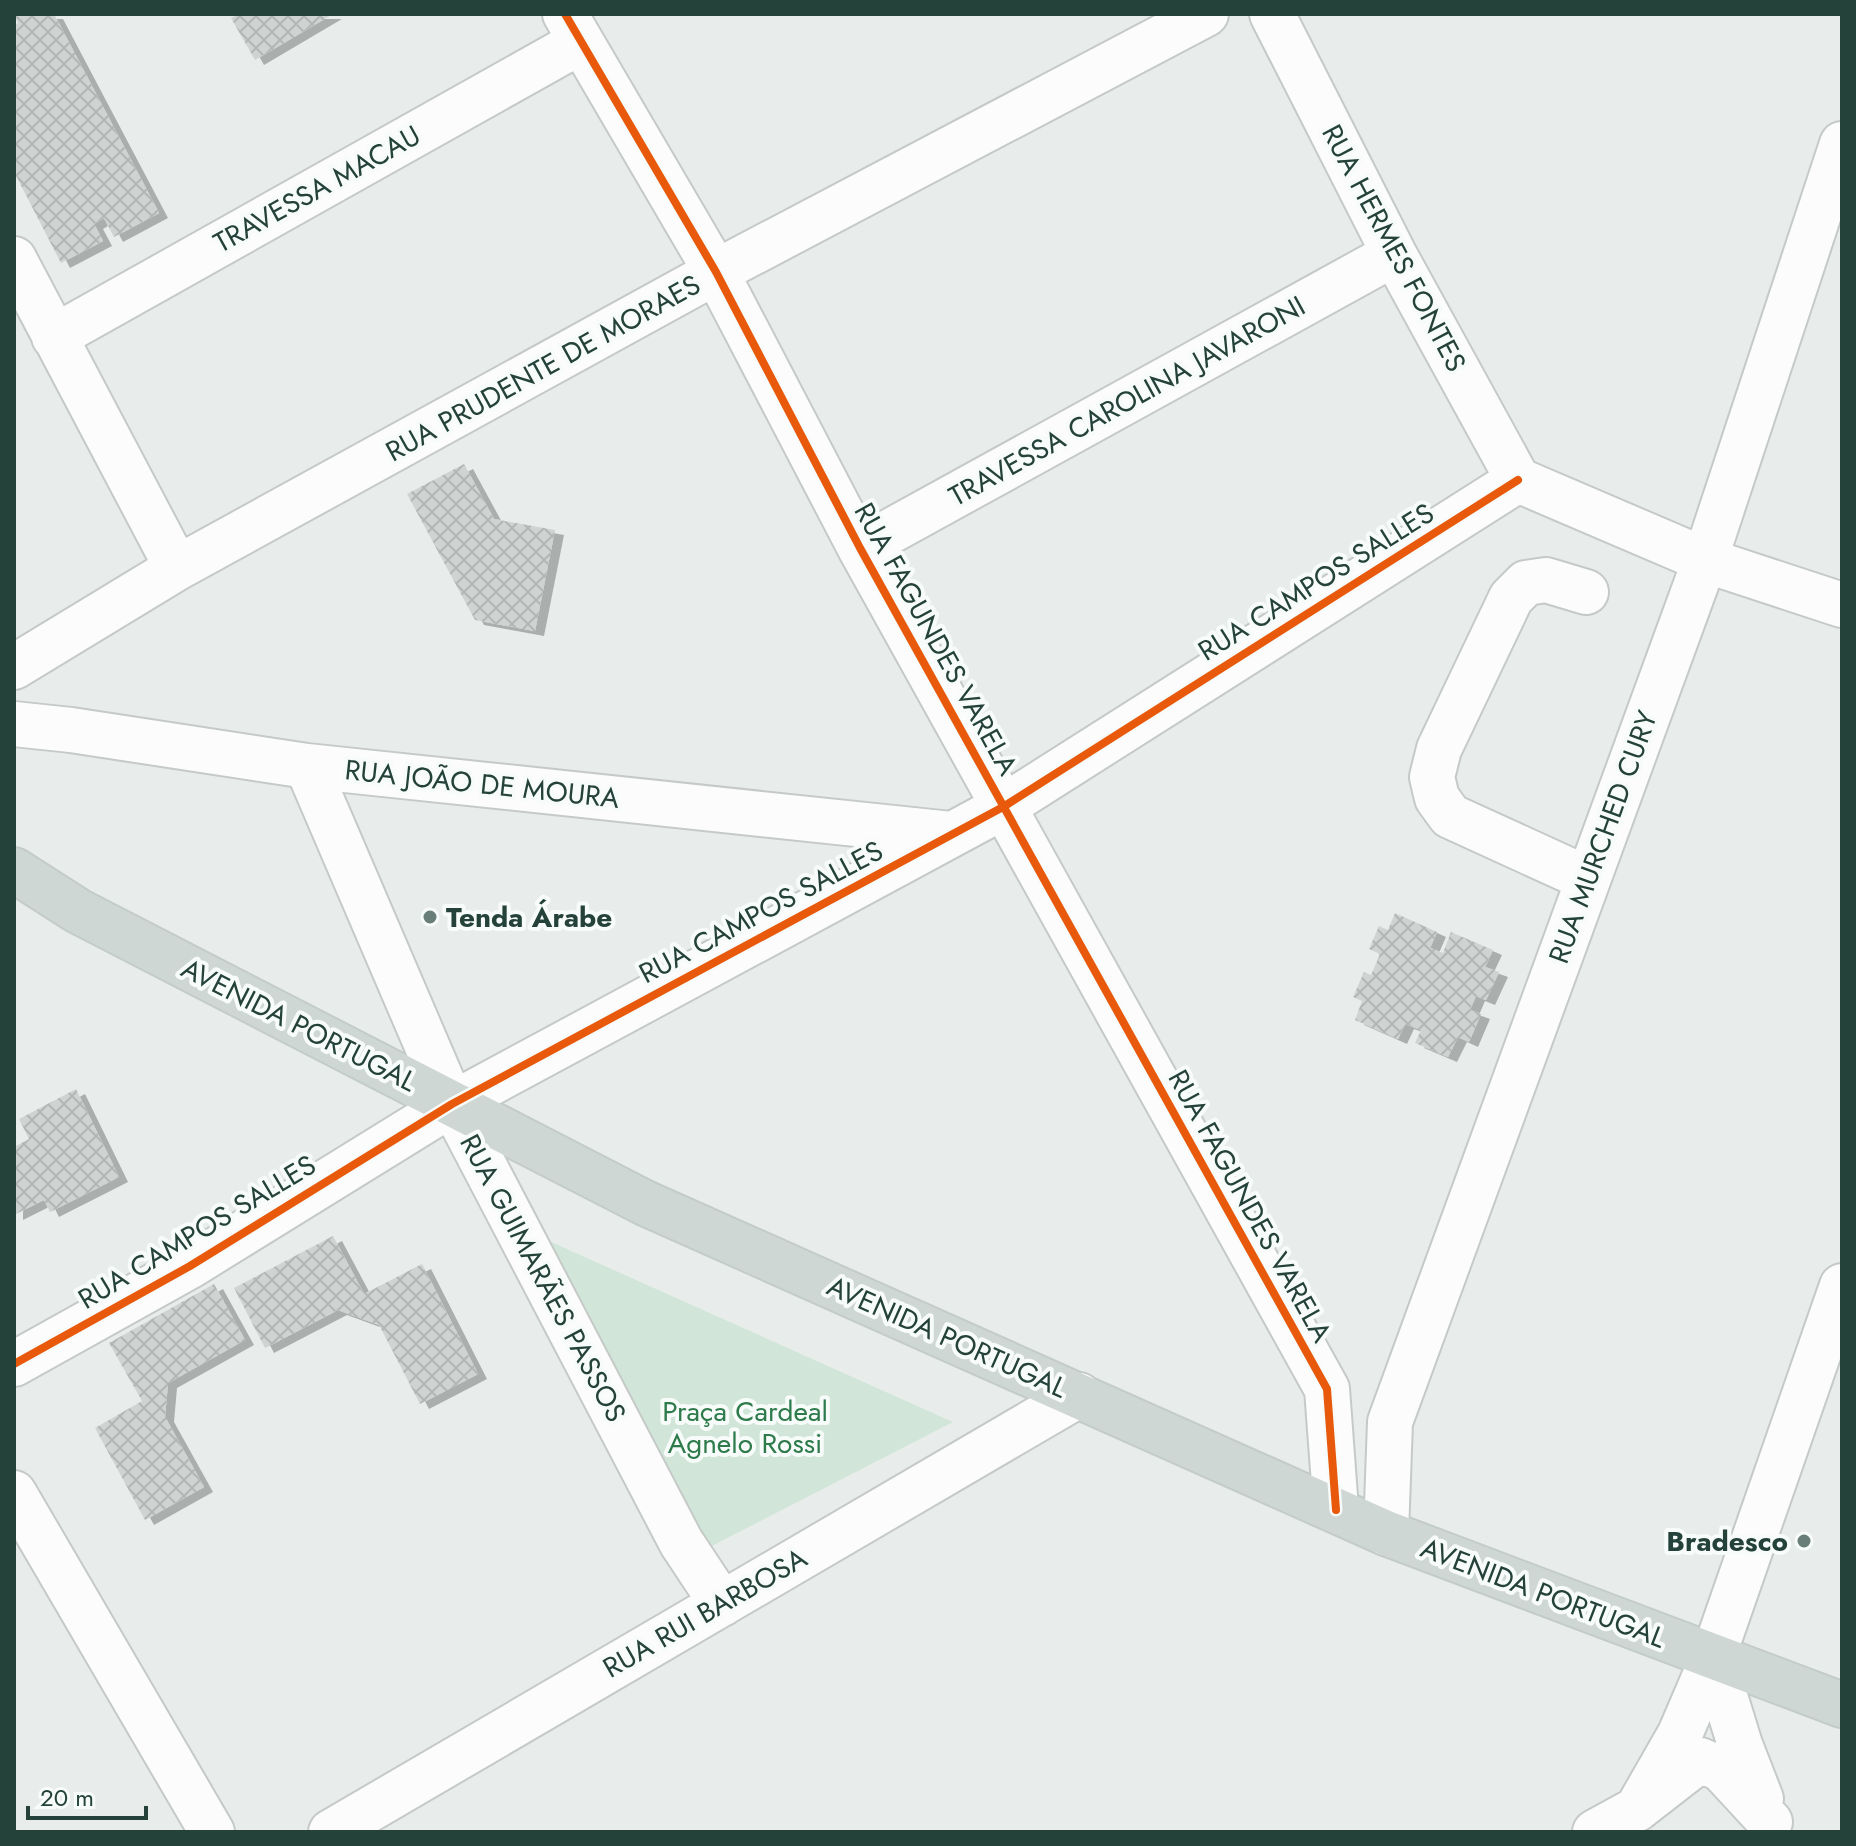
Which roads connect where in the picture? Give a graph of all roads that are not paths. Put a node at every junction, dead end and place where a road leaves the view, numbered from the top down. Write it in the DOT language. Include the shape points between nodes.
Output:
graph roads {
  1 [pos="1206,14"];
  2 [pos="1272,14"];
  3 [pos="572,28"];
  4 [pos="1842,144"];
  5 [pos="1394,254"];
  6 [pos="14,259"];
  7 [pos="716,272"];
  8 [pos="54,337"];
  9 [pos="1518,480"];
  10 [pos="860,548"];
  11 [pos="1705,560"];
  12 [pos="177,568"];
  13 [pos="1586,592"];
  14 [pos="1842,605"];
  15 [pos="14,667"];
  16 [pos="14,724"];
  17 [pos="307,766"];
  18 [pos="1003,807"];
  19 [pos="951,834"];
  20 [pos="14,870"];
  21 [pos="1588,879"];
  22 [pos="14,894"];
  23 [pos="78,911"];
  24 [pos="452,1104"];
  25 [pos="1842,1286"];
  26 [pos="14,1364"];
  27 [pos="1327,1389"];
  28 [pos="1079,1395"];
  29 [pos="1390,1422"];
  30 [pos="14,1493"];
  31 [pos="1336,1510"];
  32 [pos="1386,1533"];
  33 [pos="722,1604"];
  34 [pos="1713,1657"];
  35 [pos="1842,1705"];
  36 [pos="1637,1809"];
  37 [pos="1772,1827"];
  38 [pos="212,1832"];
  39 [pos="331,1832"];
  40 [pos="1595,1832"];
  1 -- 7 [label="street, RUA PRUDENTE DE MORAES"];
  2 -- 5 [label="street, RUA HERMES FONTES"];
  3 -- 7 [label="street, RUA FAGUNDES VARELA"];
  3 -- 8 [label="street, TRAVESSA MACAU"];
  4 -- 11 [label="street, RUA MURCHED CURY"];
  5 -- 9 [label="street, RUA HERMES FONTES"];
  5 -- 10 [label="street, TRAVESSA CAROLINA JAVARONI"];
  6 -- 8 [label="street"];
  7 -- 10 [label="street, RUA FAGUNDES VARELA"];
  7 -- 12 [label="street, RUA PRUDENTE DE MORAES"];
  8 -- 12 [label="street"];
  9 -- 11 [label="street"];
  9 -- 18 [label="street, RUA CAMPOS SALLES"];
  10 -- 18 [label="street, RUA FAGUNDES VARELA"];
  11 -- 14 [label="street"];
  11 -- 21 [label="street, RUA MURCHED CURY"];
  12 -- 15 [label="street, RUA PRUDENTE DE MORAES"];
  13 -- 21 [label="street" via="1546,580 1526,583 1511,598 1439,749 1432,777 1437,798 1450,816"];
  16 -- 17 [label="street, RUA JOÃO DE MOURA"];
  17 -- 19 [label="street, RUA JOÃO DE MOURA"];
  17 -- 24 [label="street, RUA GUIMARÃES PASSOS"];
  18 -- 19 [label="street, RUA CAMPOS SALLES"];
  18 -- 27 [label="street, RUA FAGUNDES VARELA"];
  19 -- 24 [label="street, RUA CAMPOS SALLES"];
  20 -- 23 [label="main road, AVENIDA PORTUGAL"];
  21 -- 29 [label="street, RUA MURCHED CURY"];
  22 -- 23 [label="main road, AVENIDA PORTUGAL"];
  23 -- 24 [label="main road, AVENIDA PORTUGAL"];
  24 -- 26 [label="street, RUA CAMPOS SALLES" via="190,1266"];
  24 -- 28 [label="main road, AVENIDA PORTUGAL" via="645,1203"];
  24 -- 33 [label="street, RUA GUIMARÃES PASSOS" via="681,1542"];
  25 -- 34 [label="street"];
  27 -- 29 [label="street"];
  27 -- 31 [label="street, RUA FAGUNDES VARELA"];
  28 -- 31 [label="main road, AVENIDA PORTUGAL"];
  28 -- 33 [label="street, RUA RUI BARBOSA"];
  29 -- 32 [label="street, RUA MURCHED CURY"];
  30 -- 38 [label="street"];
  31 -- 32 [label="main road, AVENIDA PORTUGAL"];
  32 -- 34 [label="main road, AVENIDA PORTUGAL"];
  33 -- 39 [label="street, RUA RUI BARBOSA"];
  34 -- 35 [label="main road, AVENIDA PORTUGAL"];
  34 -- 36 [label="street" via="1680,1734"];
  34 -- 37 [label="street"];
  36 -- 37 [label="street" via="1700,1760 1721,1769"];
  36 -- 40 [label="street"];
}
